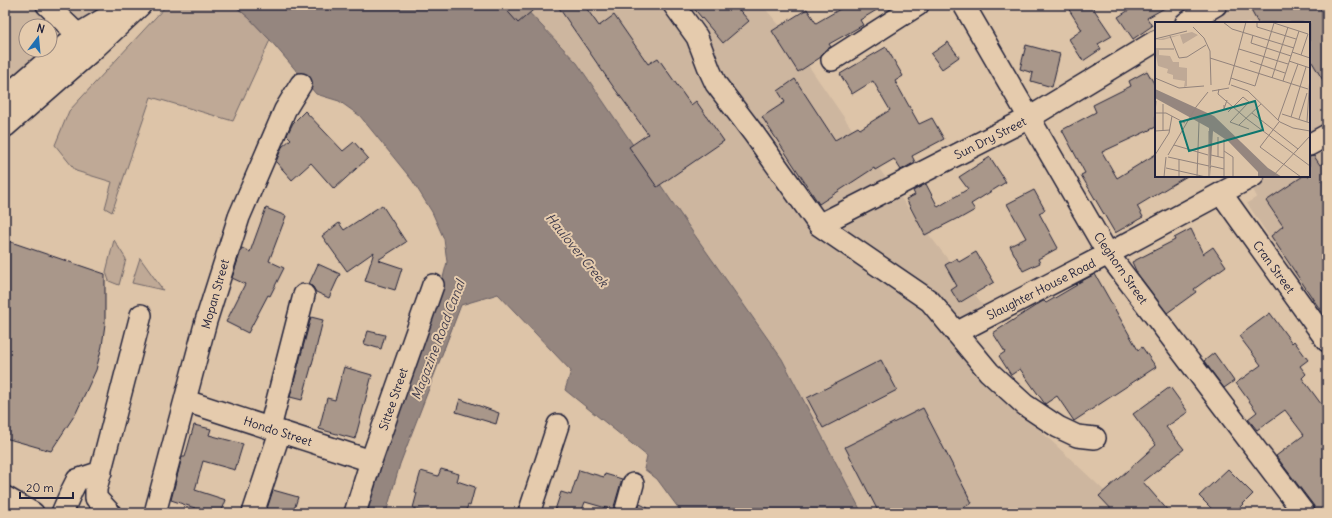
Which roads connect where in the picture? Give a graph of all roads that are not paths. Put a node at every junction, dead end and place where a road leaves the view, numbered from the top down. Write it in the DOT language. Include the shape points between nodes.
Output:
graph roads {
  1 [pos="47,5"];
  2 [pos="128,5"];
  3 [pos="140,5"];
  4 [pos="674,5"];
  5 [pos="918,5"];
  6 [pos="964,5"];
  7 [pos="1216,5"];
  8 [pos="1188,22"];
  9 [pos="78,35"];
  10 [pos="1155,42"];
  11 [pos="832,60"];
  12 [pos="301,84"];
  13 [pos="5,98"];
  14 [pos="1030,118"];
  15 [pos="5,126"];
  16 [pos="1327,135"];
  17 [pos="1310,144"];
  18 [pos="1251,177"];
  19 [pos="1222,194"];
  20 [pos="819,225"];
  21 [pos="1108,254"];
  22 [pos="433,285"];
  23 [pos="304,295"];
  24 [pos="141,314"];
  25 [pos="956,333"];
  26 [pos="1327,341"];
  27 [pos="186,401"];
  28 [pos="558,425"];
  29 [pos="275,430"];
  30 [pos="1095,438"];
  31 [pos="370,461"];
  32 [pos="101,472"];
  33 [pos="633,484"];
  34 [pos="5,497"];
  35 [pos="33,513"];
  36 [pos="62,513"];
  37 [pos="110,513"];
  38 [pos="155,513"];
  39 [pos="253,513"];
  40 [pos="355,513"];
  41 [pos="529,513"];
  42 [pos="625,513"];
  43 [pos="1304,513"];
  1 -- 9 [label="street"];
  2 -- 9 [label="main road"];
  3 -- 15 [label="main road"];
  4 -- 20 [label="street" via="697,37 716,84"];
  5 -- 11 [label="street"];
  6 -- 14 [label="street, Cleghorn Street"];
  7 -- 8 [label="street"];
  9 -- 13 [label="main road"];
  10 -- 14 [label="street, Sun Dry Street"];
  12 -- 27 [label="street, Mopan Street" via="285,110 239,217 206,321"];
  14 -- 20 [label="street, Sun Dry Street"];
  14 -- 21 [label="street, Cleghorn Street"];
  16 -- 17 [label="street"];
  18 -- 19 [label="street, Slaughter House Road"];
  19 -- 21 [label="street, Slaughter House Road"];
  19 -- 26 [label="street, Cran Street"];
  20 -- 25 [label="street" via="930,301"];
  21 -- 25 [label="street, Slaughter House Road"];
  21 -- 43 [label="street, Cleghorn Street"];
  22 -- 31 [label="street, Sittee Street"];
  23 -- 29 [label="street"];
  24 -- 32 [label="street"];
  25 -- 30 [label="street" via="989,372 1025,405 1077,436"];
  27 -- 29 [label="street, Hondo Street"];
  27 -- 38 [label="street, Mopan Street"];
  28 -- 41 [label="street"];
  29 -- 31 [label="street, Hondo Street"];
  29 -- 39 [label="street"];
  31 -- 40 [label="street, Sittee Street"];
  32 -- 36 [label="street" via="77,480"];
  32 -- 37 [label="street" via="96,498"];
  33 -- 42 [label="street"];
  34 -- 35 [label="street"];
}
